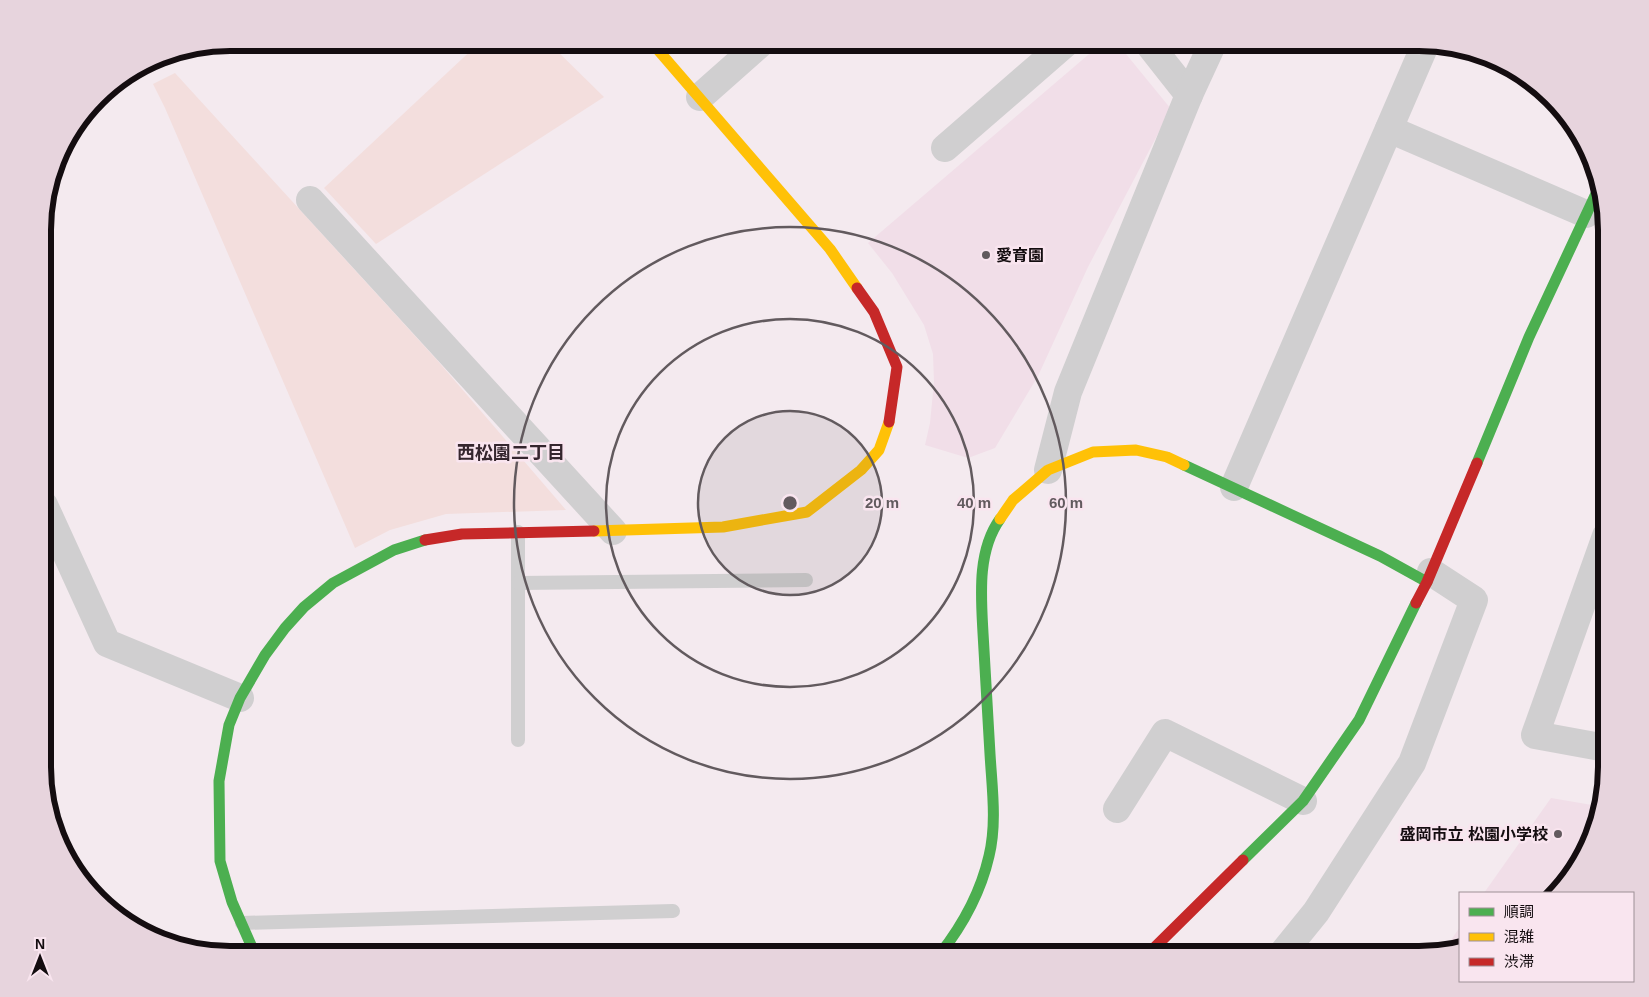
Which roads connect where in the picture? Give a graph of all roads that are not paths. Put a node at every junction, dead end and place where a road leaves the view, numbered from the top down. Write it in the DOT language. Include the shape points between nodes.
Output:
graph roads {
  1 [pos="660,51"];
  2 [pos="752,51"];
  3 [pos="1056,51"];
  4 [pos="1155,51"];
  5 [pos="1209,51"];
  6 [pos="1422,51"];
  7 [pos="1189,95"];
  8 [pos="700,97"];
  9 [pos="1388,129"];
  10 [pos="945,148"];
  11 [pos="1594,197"];
  12 [pos="310,200"];
  13 [pos="1586,214"];
  14 [pos="1048,470"];
  15 [pos="1234,487"];
  16 [pos="51,520"];
  17 [pos="613,531"];
  18 [pos="518,532"];
  19 [pos="1598,568"];
  20 [pos="1429,577"];
  21 [pos="806,580"];
  22 [pos="518,583"];
  23 [pos="240,698"];
  24 [pos="518,740"];
  25 [pos="1598,747"];
  26 [pos="1303,802"];
  27 [pos="1117,809"];
  28 [pos="673,911"];
  29 [pos="242,922"];
  30 [pos="252,946"];
  31 [pos="946,946"];
  32 [pos="1156,946"];
  33 [pos="1288,946"];
  1 -- 8 [label="street"];
  2 -- 8 [label="street"];
  3 -- 10 [label="street"];
  4 -- 7 [label="street"];
  5 -- 7 [label="street"];
  6 -- 9 [label="street"];
  7 -- 14 [label="street" via="1068,392"];
  8 -- 17 [label="street" via="830,249 874,312 897,367 889,421 880,450 861,470 807,512 722,527"];
  9 -- 13 [label="street"];
  9 -- 15 [label="street"];
  11 -- 13 [label="street"];
  12 -- 17 [label="street"];
  13 -- 20 [label="street" via="1529,337"];
  14 -- 15 [label="street" via="1093,452 1136,450 1166,457"];
  14 -- 31 [label="street" via="1013,500 995,526 982,566 982,619 994,813 989,856 977,893"];
  15 -- 20 [label="street"];
  16 -- 23 [label="street" via="107,643"];
  17 -- 18 [label="street"];
  18 -- 22 [label="lane"];
  18 -- 23 [label="street" via="462,534 424,540 394,550 333,583 285,628"];
  19 -- 25 [label="street" via="1535,735"];
  20 -- 26 [label="street" via="1359,720"];
  20 -- 33 [label="street" via="1474,600 1412,763 1316,912"];
  21 -- 22 [label="lane"];
  22 -- 24 [label="lane"];
  23 -- 29 [label="street" via="229,725 219,780 220,861 232,902"];
  26 -- 27 [label="street" via="1165,733"];
  26 -- 32 [label="street"];
  28 -- 29 [label="lane"];
  29 -- 30 [label="street"];
}
